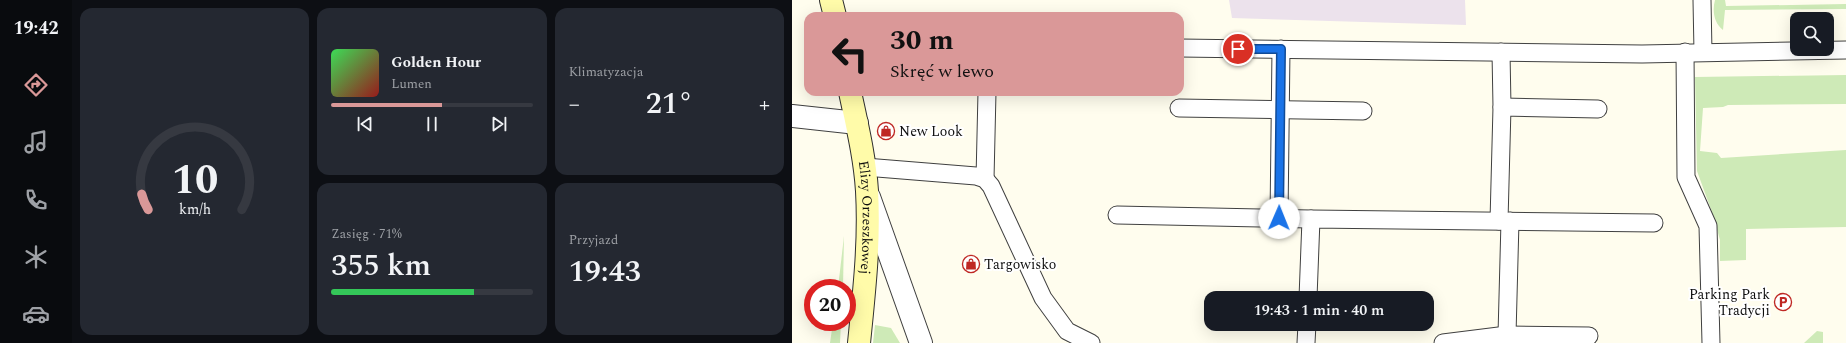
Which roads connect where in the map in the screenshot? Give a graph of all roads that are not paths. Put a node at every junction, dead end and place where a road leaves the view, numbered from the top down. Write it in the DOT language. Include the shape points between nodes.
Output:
graph roads {
  1 [pos="831,0"];
  2 [pos="1702,0"];
  3 [pos="834,12"];
  4 [pos="1184,48"];
  5 [pos="1281,49"];
  6 [pos="1846,50"];
  7 [pos="1501,52"];
  8 [pos="1685,52"];
  9 [pos="1703,52"];
  10 [pos="851,96"];
  11 [pos="987,96"];
  12 [pos="1502,107"];
  13 [pos="1179,108"];
  14 [pos="1598,109"];
  15 [pos="1280,111"];
  16 [pos="1363,111"];
  17 [pos="792,116"];
  18 [pos="857,123"];
  19 [pos="865,167"];
  20 [pos="985,179"];
  21 [pos="867,193"];
  22 [pos="1117,215"];
  23 [pos="1279,218"];
  24 [pos="1311,219"];
  25 [pos="1505,221"];
  26 [pos="1654,223"];
  27 [pos="1308,291"];
  28 [pos="1307,331"];
  29 [pos="1507,334"];
  30 [pos="1589,336"];
  31 [pos="859,343"];
  32 [pos="921,343"];
  33 [pos="1091,343"];
  34 [pos="1306,343"];
  35 [pos="1443,343"];
  36 [pos="1711,343"];
  1 -- 3 [label="street"];
  2 -- 9 [label="lane"];
  4 -- 5 [label="lane"];
  5 -- 7 [label="lane"];
  5 -- 15 [label="lane"];
  6 -- 9 [label="lane"];
  7 -- 8 [label="lane"];
  7 -- 12 [label="lane"];
  8 -- 9 [label="lane"];
  8 -- 36 [label="lane" via="1686,177 1708,226"];
  10 -- 18 [label="street, Elizy Orzeszkowej"];
  11 -- 20 [label="lane"];
  12 -- 14 [label="lane"];
  12 -- 25 [label="lane"];
  13 -- 15 [label="lane"];
  15 -- 16 [label="lane"];
  15 -- 23 [label="lane"];
  17 -- 18 [label="street"];
  18 -- 19 [label="street, Elizy Orzeszkowej"];
  19 -- 20 [label="lane" via="976,176"];
  19 -- 21 [label="street, Elizy Orzeszkowej"];
  20 -- 33 [label="lane" via="991,186 1043,298 1067,331"];
  21 -- 31 [label="street, Elizy Orzeszkowej" via="867,266"];
  21 -- 32 [label="street"];
  22 -- 23 [label="lane"];
  23 -- 24 [label="lane"];
  24 -- 25 [label="lane"];
  24 -- 27 [label="lane"];
  25 -- 26 [label="lane"];
  25 -- 29 [label="lane"];
  28 -- 34 [label="lane"];
  29 -- 30 [label="lane"];
  29 -- 35 [label="lane"];
}
